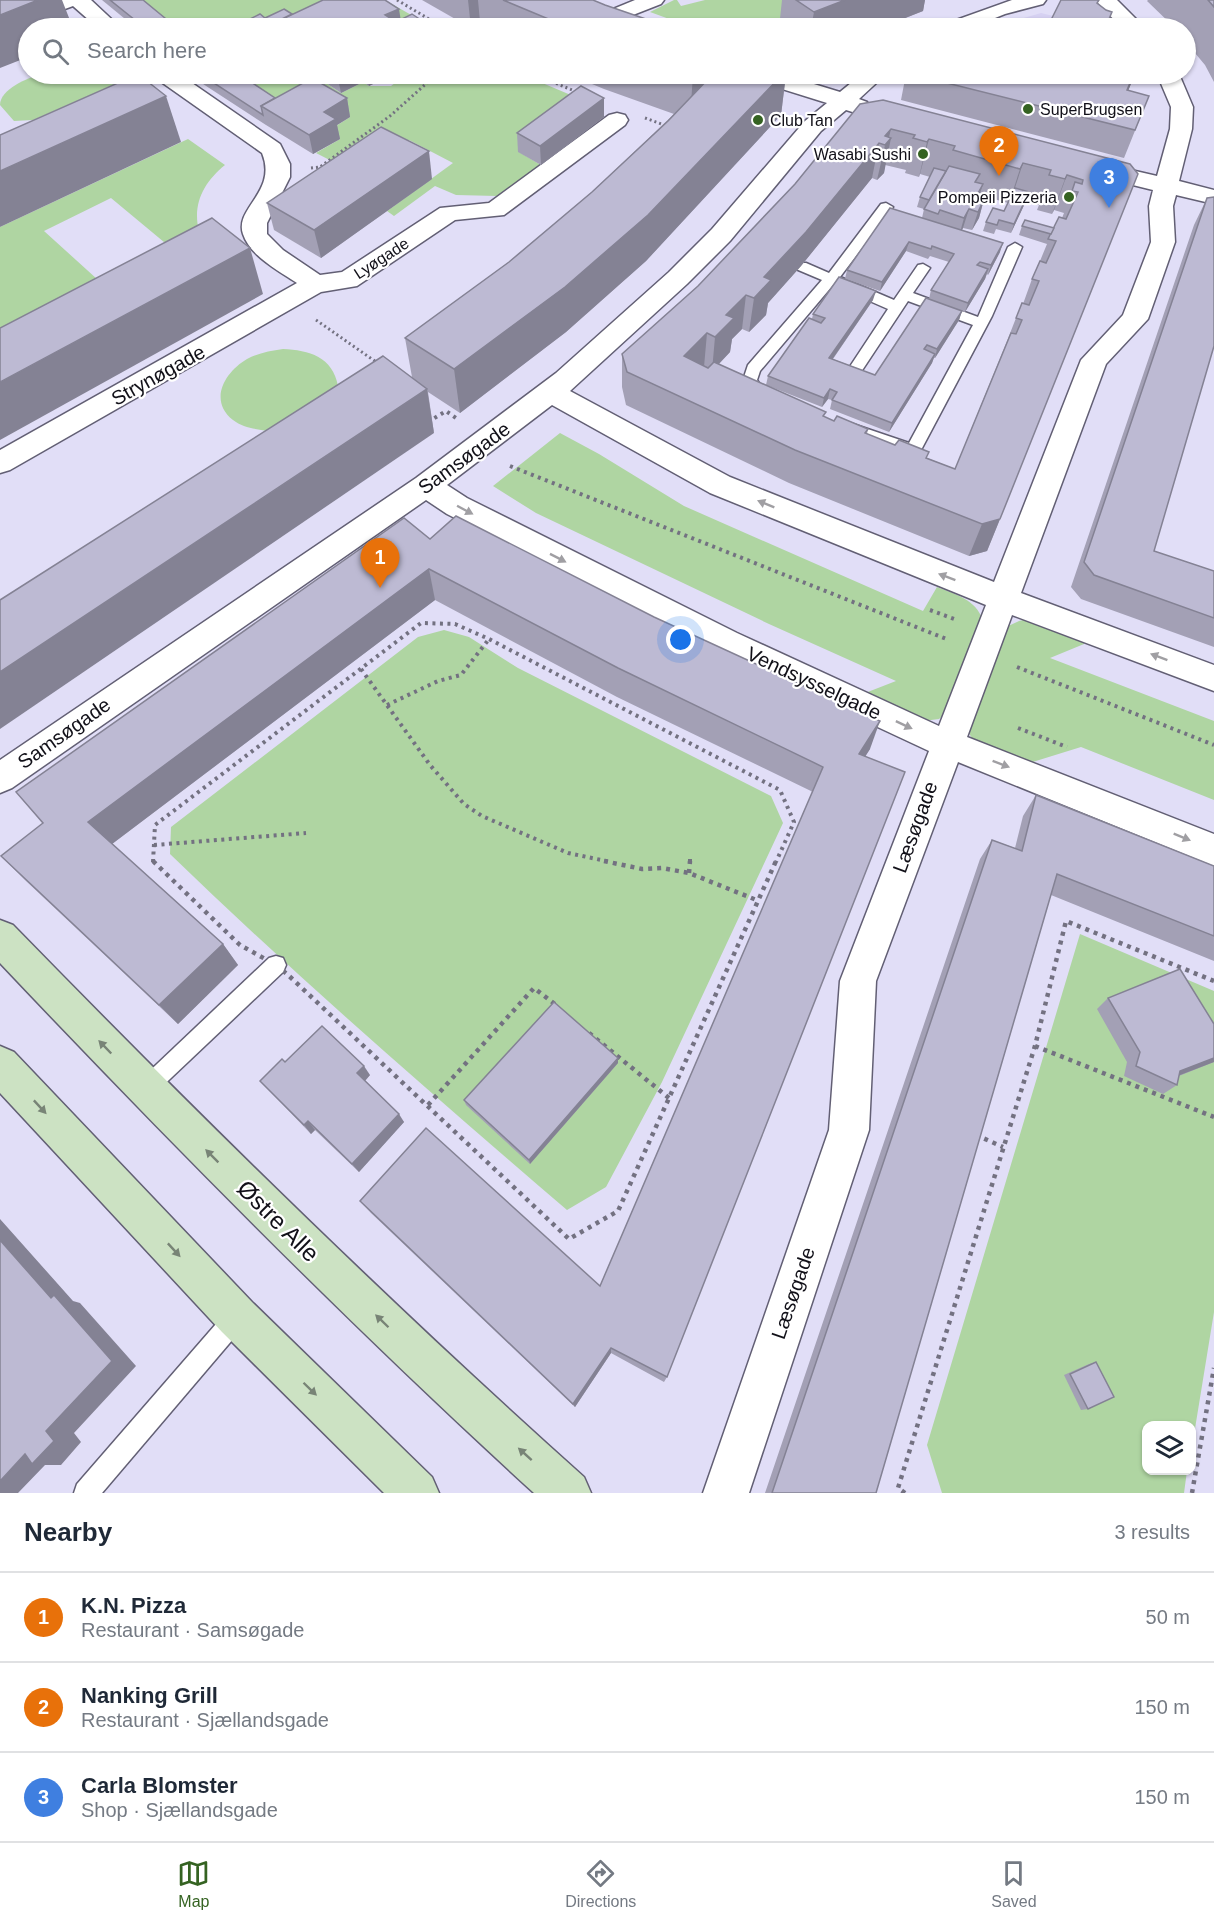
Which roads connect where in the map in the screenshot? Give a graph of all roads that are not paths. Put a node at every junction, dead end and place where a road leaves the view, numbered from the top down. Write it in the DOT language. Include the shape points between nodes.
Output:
graph roads {
  1 [pos="69,0"];
  2 [pos="79,0"];
  3 [pos="654,0"];
  4 [pos="1036,0"];
  5 [pos="1105,0"];
  6 [pos="588,9"];
  7 [pos="23,18"];
  8 [pos="99,18"];
  9 [pos="608,18"];
  10 [pos="988,18"];
  11 [pos="1124,18"];
  12 [pos="18,20"];
  13 [pos="0,27"];
  14 [pos="170,84"];
  15 [pos="791,84"];
  16 [pos="863,84"];
  17 [pos="1172,84"];
  18 [pos="843,100"];
  19 [pos="876,112"];
  20 [pos="617,120"];
  21 [pos="1075,164"];
  22 [pos="1167,186"];
  23 [pos="1214,197"];
  24 [pos="886,207"];
  25 [pos="1015,247"];
  26 [pos="801,266"];
  27 [pos="923,268"];
  28 [pos="831,279"];
  29 [pos="315,284"];
  30 [pos="901,301"];
  31 [pos="981,323"];
  32 [pos="855,368"];
  33 [pos="551,392"];
  34 [pos="771,400"];
  35 [pos="825,419"];
  36 [pos="0,463"];
  37 [pos="426,486"];
  38 [pos="1002,598"];
  39 [pos="1214,678"];
  40 [pos="946,744"];
  41 [pos="0,778"];
  42 [pos="1214,850"];
  43 [pos="0,937"];
  44 [pos="276,965"];
  45 [pos="0,1065"];
  46 [pos="145,1089"];
  47 [pos="237,1317"];
  48 [pos="86,1493"];
  49 [pos="416,1493"];
  50 [pos="568,1493"];
  51 [pos="726,1493"];
  1 -- 7 [label="street"];
  2 -- 8 [label="street"];
  3 -- 9 [label="street"];
  4 -- 10 [label="street"];
  5 -- 11 [label="street"];
  6 -- 9 [label="street"];
  12 -- 13 [label="street"];
  14 -- 29 [label="street" via="176,95 272,149 279,159 280,172 276,188 255,219 254,232 261,245"];
  15 -- 18 [label="street"];
  16 -- 18 [label="street, Samsøgade"];
  17 -- 22 [label="street, Læsøgade" via="1182,106"];
  18 -- 19 [label="street"];
  18 -- 33 [label="street, Samsøgade" via="813,126 714,243"];
  20 -- 29 [label="street, Lyøgade" via="495,210 449,213 348,280"];
  21 -- 22 [label="street"];
  22 -- 23 [label="street"];
  22 -- 38 [label="street, Læsøgade" via="1161,206 1163,242 1135,320 1094,360"];
  24 -- 28 [label="lane"];
  25 -- 31 [label="lane"];
  26 -- 28 [label="lane"];
  27 -- 30 [label="lane"];
  28 -- 30 [label="lane"];
  28 -- 34 [label="lane" via="753,369 750,380 759,396"];
  29 -- 36 [label="street, Strynøgade"];
  30 -- 31 [label="lane"];
  30 -- 32 [label="lane"];
  31 -- 35 [label="lane" via="913,450"];
  33 -- 37 [label="street, Samsøgade"];
  38 -- 33 [label="street, one-way" via="720,485"];
  37 -- 40 [label="street, Vendsysselgade, one-way" via="457,506 620,589"];
  37 -- 41 [label="street, Samsøgade"];
  39 -- 38 [label="street, one-way"];
  38 -- 40 [label="street, Læsøgade"];
  40 -- 42 [label="street, Vendsysselgade, one-way"];
  40 -- 51 [label="street, Læsøgade" via="858,981 849,1130"];
  46 -- 43 [label="street, Østre Alle, one-way"];
  44 -- 46 [label="lane"];
  45 -- 47 [label="street, one-way"];
  50 -- 46 [label="street, Østre Alle, one-way" via="482,1417"];
  47 -- 48 [label="lane"];
  47 -- 49 [label="street, one-way"];
}
